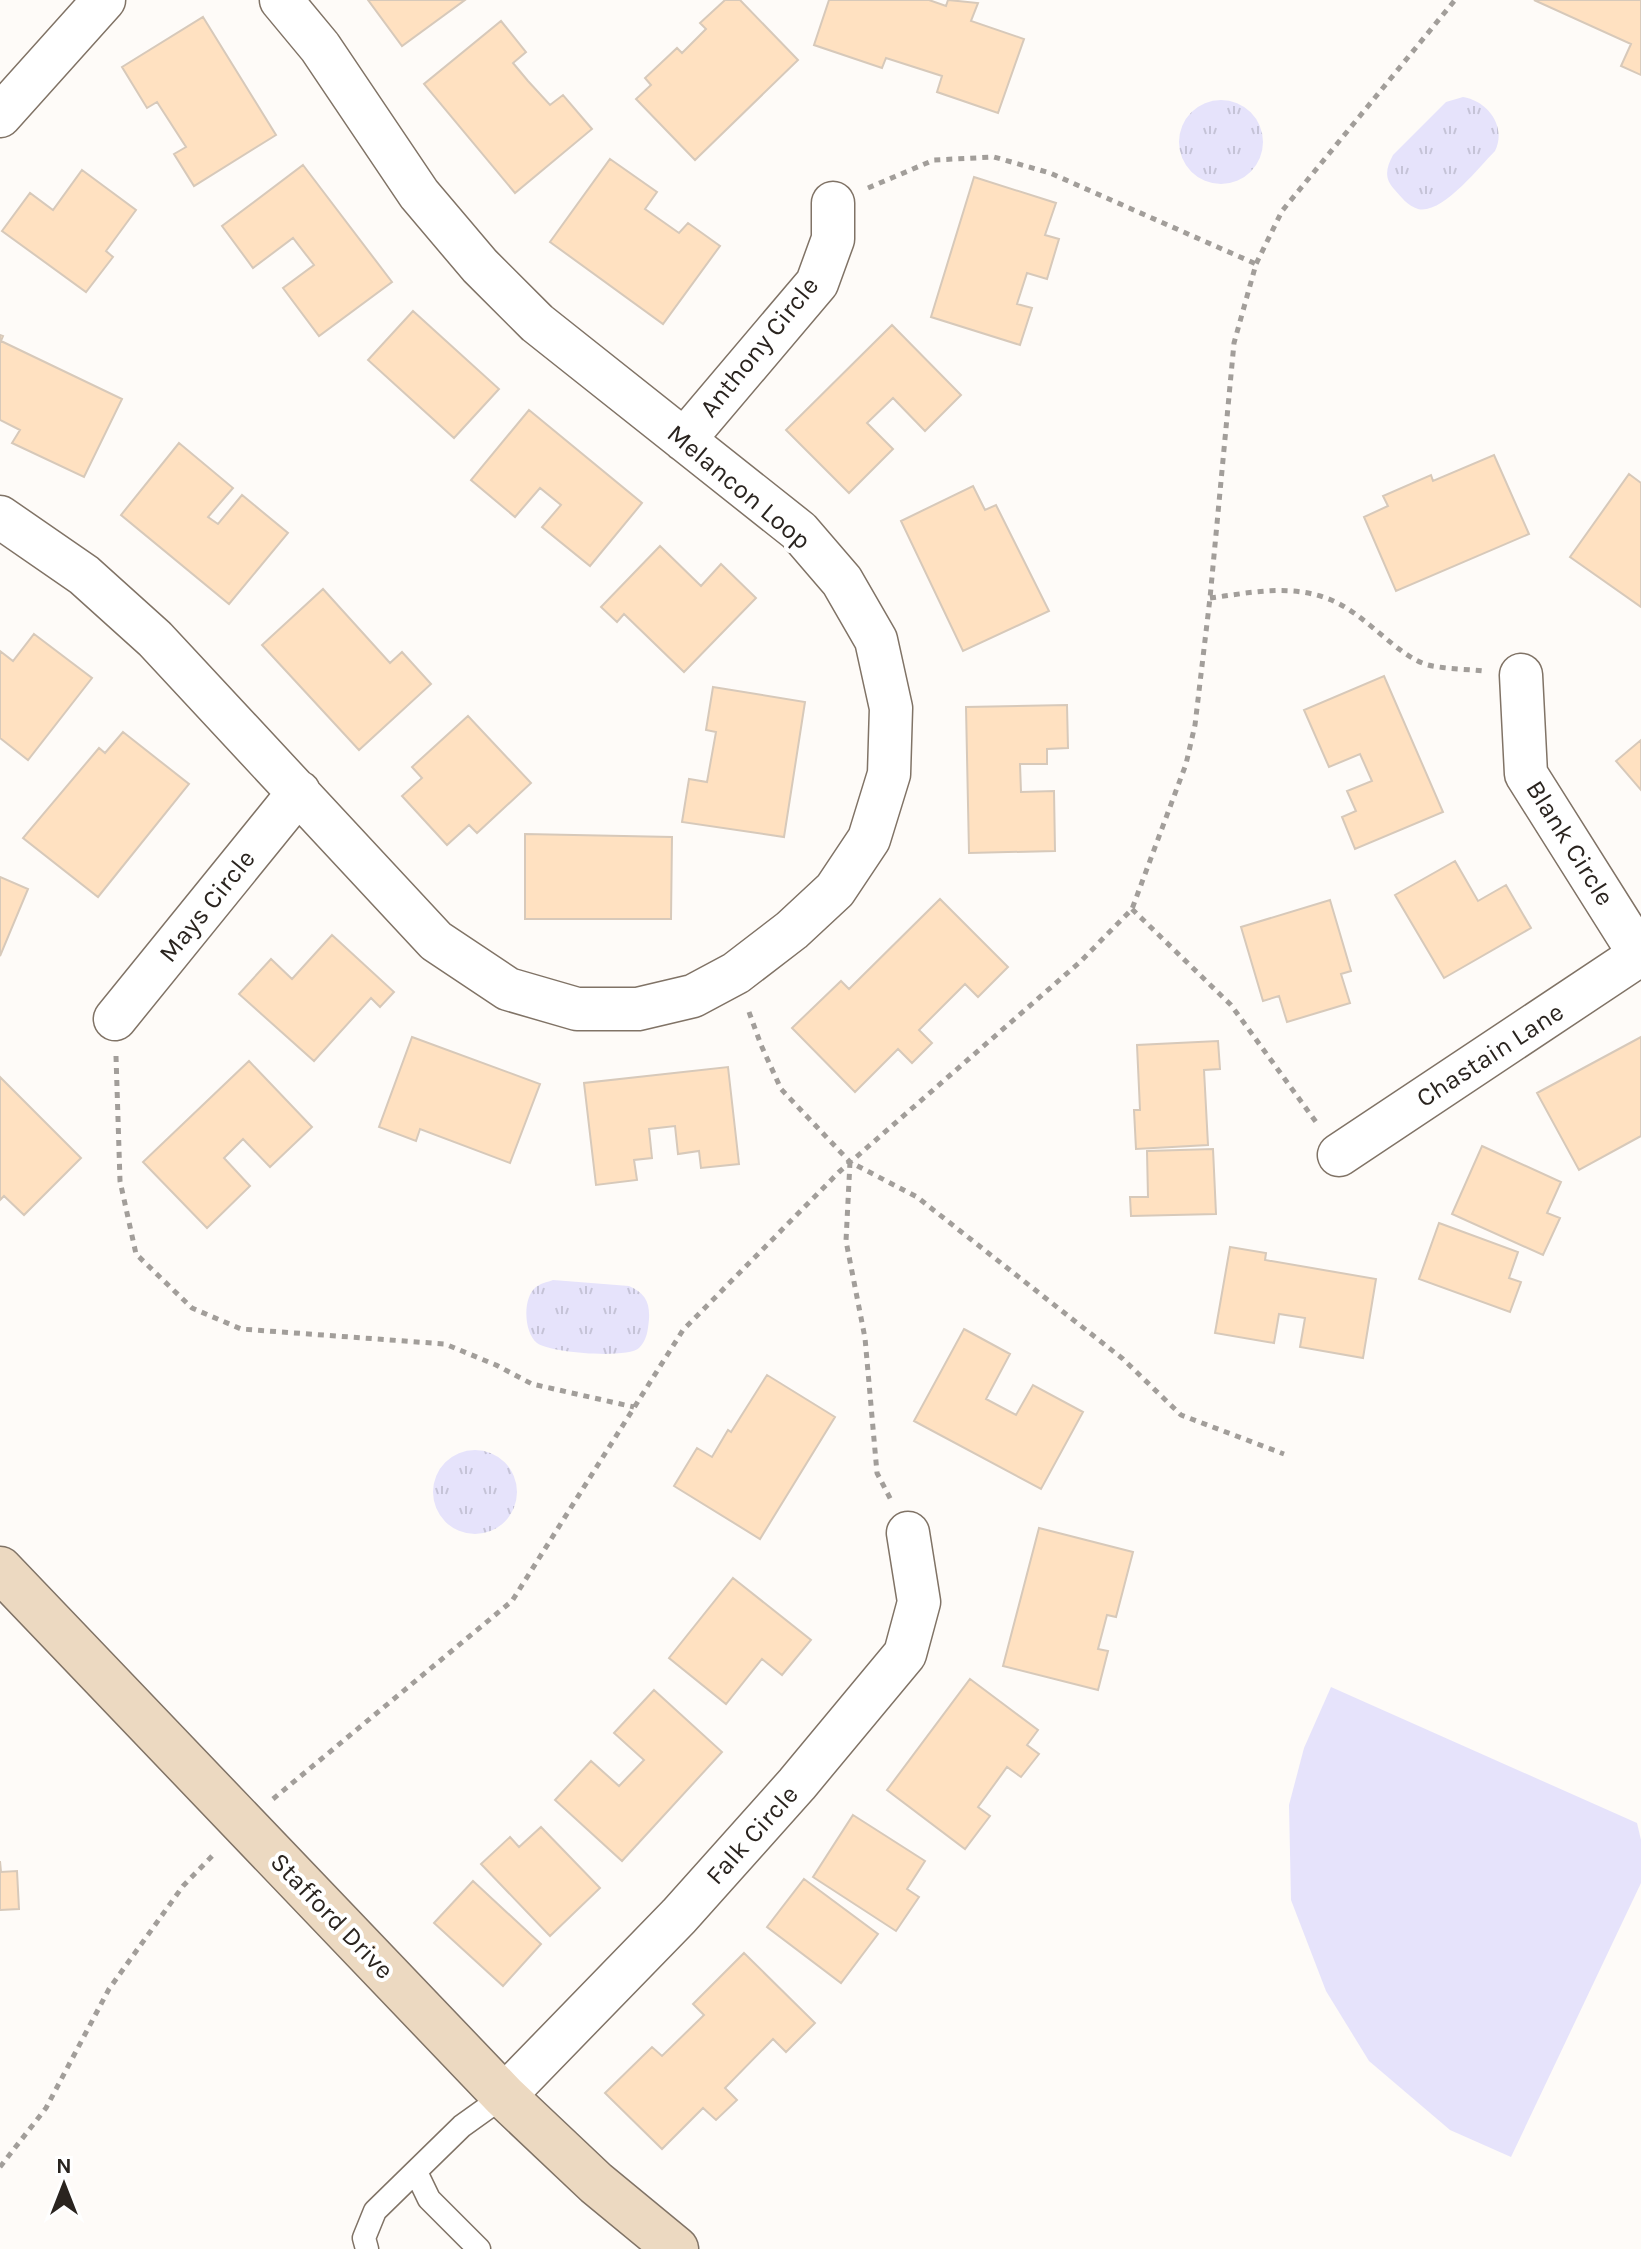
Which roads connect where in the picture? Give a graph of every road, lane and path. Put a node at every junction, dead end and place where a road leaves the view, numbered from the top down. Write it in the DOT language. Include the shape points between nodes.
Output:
graph roads {
  1 [pos="104,0"];
  2 [pos="281,0"];
  3 [pos="1455,0"];
  4 [pos="0,116"];
  5 [pos="833,203"];
  6 [pos="1256,264"];
  7 [pos="684,440"];
  8 [pos="0,517"];
  9 [pos="1210,598"];
  10 [pos="1521,675"];
  11 [pos="299,792"];
  12 [pos="1132,909"];
  13 [pos="1640,954"];
  14 [pos="736,973"];
  15 [pos="115,1019"];
  16 [pos="1339,1155"];
  17 [pos="850,1162"];
  18 [pos="634,1407"];
  19 [pos="1284,1454"];
  20 [pos="908,1533"];
  21 [pos="0,1569"];
  22 [pos="244,1823"];
  23 [pos="504,2096"];
  24 [pos="0,2167"];
  25 [pos="416,2172"];
  26 [pos="367,2249"];
  27 [pos="479,2249"];
  28 [pos="676,2249"];
  1 -- 4 [label="street"];
  2 -- 7 [label="street, Melancon Loop" via="320,47 419,194 480,266 537,323"];
  3 -- 6 [label="path" via="1282,211"];
  5 -- 6 [label="path" via="934,160 994,157 1050,173"];
  5 -- 7 [label="street, Anthony Circle" via="833,239 817,283"];
  6 -- 9 [label="path" via="1234,343"];
  7 -- 14 [label="street, Melancon Loop" via="799,531 842,581 876,640 891,708 889,774 869,839 835,890"];
  8 -- 11 [label="street, Melancon Loop" via="84,575 155,639"];
  9 -- 10 [label="path" via="1280,590 1326,598 1427,665"];
  9 -- 12 [label="path" via="1186,764"];
  10 -- 13 [label="street, Blank Circle" via="1526,774"];
  11 -- 14 [label="street, Melancon Loop" via="436,941 508,989 577,1009 638,1009 693,996"];
  11 -- 15 [label="street, Mays Circle"];
  12 -- 16 [label="path" via="1231,1005"];
  12 -- 17 [label="path" via="1080,962"];
  13 -- 16 [label="street, Chastain Lane"];
  14 -- 17 [label="path" via="781,1089"];
  15 -- 18 [label="path" via="120,1181 136,1254 192,1308 241,1329 445,1344 532,1384"];
  17 -- 18 [label="path" via="683,1330"];
  17 -- 19 [label="path" via="917,1197 1123,1359 1181,1415"];
  17 -- 20 [label="path" via="846,1241 865,1338 877,1473"];
  18 -- 22 [label="path" via="512,1601"];
  20 -- 23 [label="street, Falk Circle" via="919,1602 905,1654 679,1916"];
  21 -- 22 [label="street, Stafford Drive"];
  22 -- 23 [label="street, Stafford Drive"];
  22 -- 24 [label="path" via="183,1886 127,1963 46,2108"];
  23 -- 25 [label="lane" via="462,2126"];
  23 -- 28 [label="street, Stafford Drive"];
  25 -- 26 [label="lane" via="375,2211 364,2238"];
  25 -- 27 [label="lane" via="429,2199"];
}
